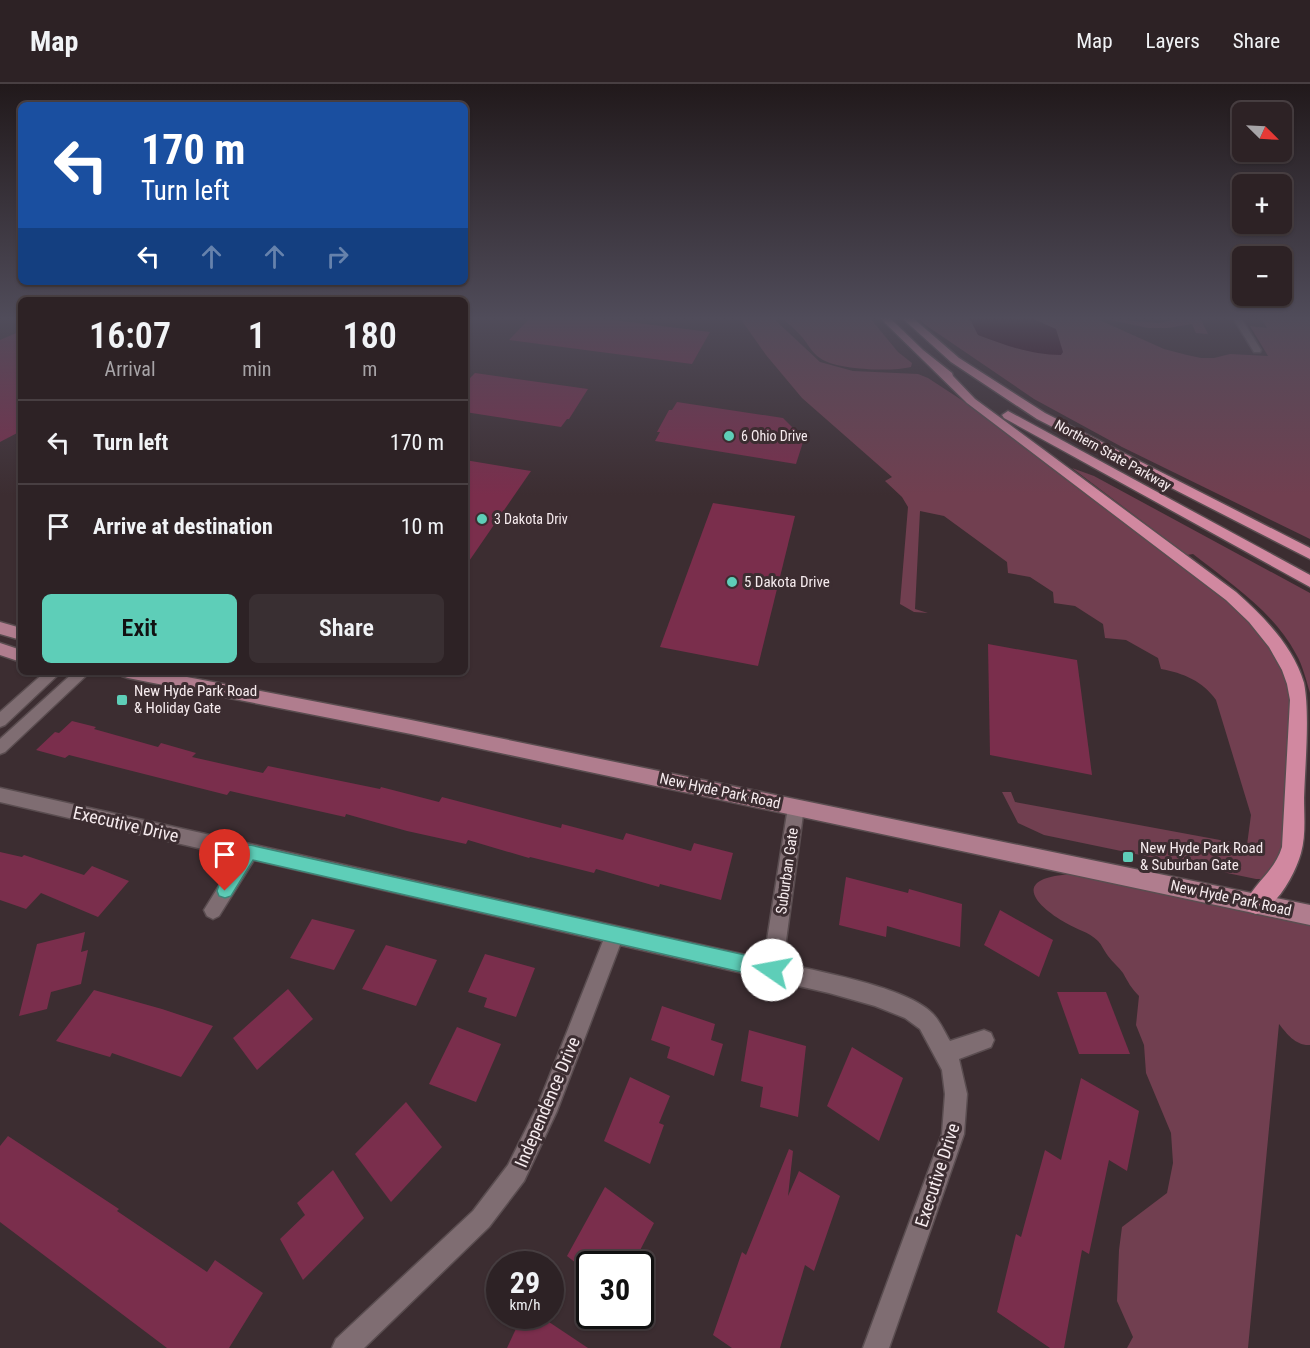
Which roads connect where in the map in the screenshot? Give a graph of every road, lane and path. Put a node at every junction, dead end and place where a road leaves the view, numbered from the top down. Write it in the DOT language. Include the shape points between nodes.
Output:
graph roads {
  1 [pos="947,377"];
  2 [pos="952,377"];
  3 [pos="979,377"];
  4 [pos="1145,471"];
  5 [pos="1310,545"];
  6 [pos="1310,555"];
  7 [pos="1310,582"];
  8 [pos="0,628"];
  9 [pos="18,633"];
  10 [pos="0,650"];
  11 [pos="18,655"];
  12 [pos="51,675"];
  13 [pos="80,675"];
  14 [pos="144,675"];
  15 [pos="0,720"];
  16 [pos="0,748"];
  17 [pos="0,795"];
  18 [pos="796,807"];
  19 [pos="250,852"];
  20 [pos="1256,904"];
  21 [pos="213,910"];
  22 [pos="1310,915"];
  23 [pos="614,936"];
  24 [pos="772,970"];
  25 [pos="984,1040"];
  26 [pos="947,1053"];
  27 [pos="345,1348"];
  28 [pos="876,1348"];
  1 -- 20 [label="highway" via="971,401 1231,596 1266,629 1282,653 1299,700 1292,847 1281,876"];
  2 -- 7 [label="highway, Northern State Parkway" via="1030,428"];
  3 -- 4 [label="highway, Northern State Parkway" via="1079,437"];
  4 -- 5 [label="highway" via="1219,500"];
  4 -- 6 [label="highway, Northern State Parkway"];
  8 -- 9 [label="main road"];
  10 -- 11 [label="main road"];
  12 -- 15 [label="street"];
  13 -- 16 [label="street"];
  14 -- 18 [label="main road, New Hyde Park Road"];
  17 -- 19 [label="street, Executive Drive"];
  18 -- 20 [label="main road, New Hyde Park Road"];
  18 -- 24 [label="street, Suburban Gate"];
  19 -- 21 [label="street"];
  19 -- 23 [label="street, Executive Drive"];
  20 -- 22 [label="main road, New Hyde Park Road"];
  23 -- 24 [label="street, Executive Drive"];
  23 -- 27 [label="street, Independence Drive" via="546,1111 516,1173 481,1219"];
  24 -- 26 [label="street, Executive Drive" via="888,1000 923,1018"];
  25 -- 26 [label="street"];
  26 -- 28 [label="street, Executive Drive" via="957,1092 953,1134"];
}
